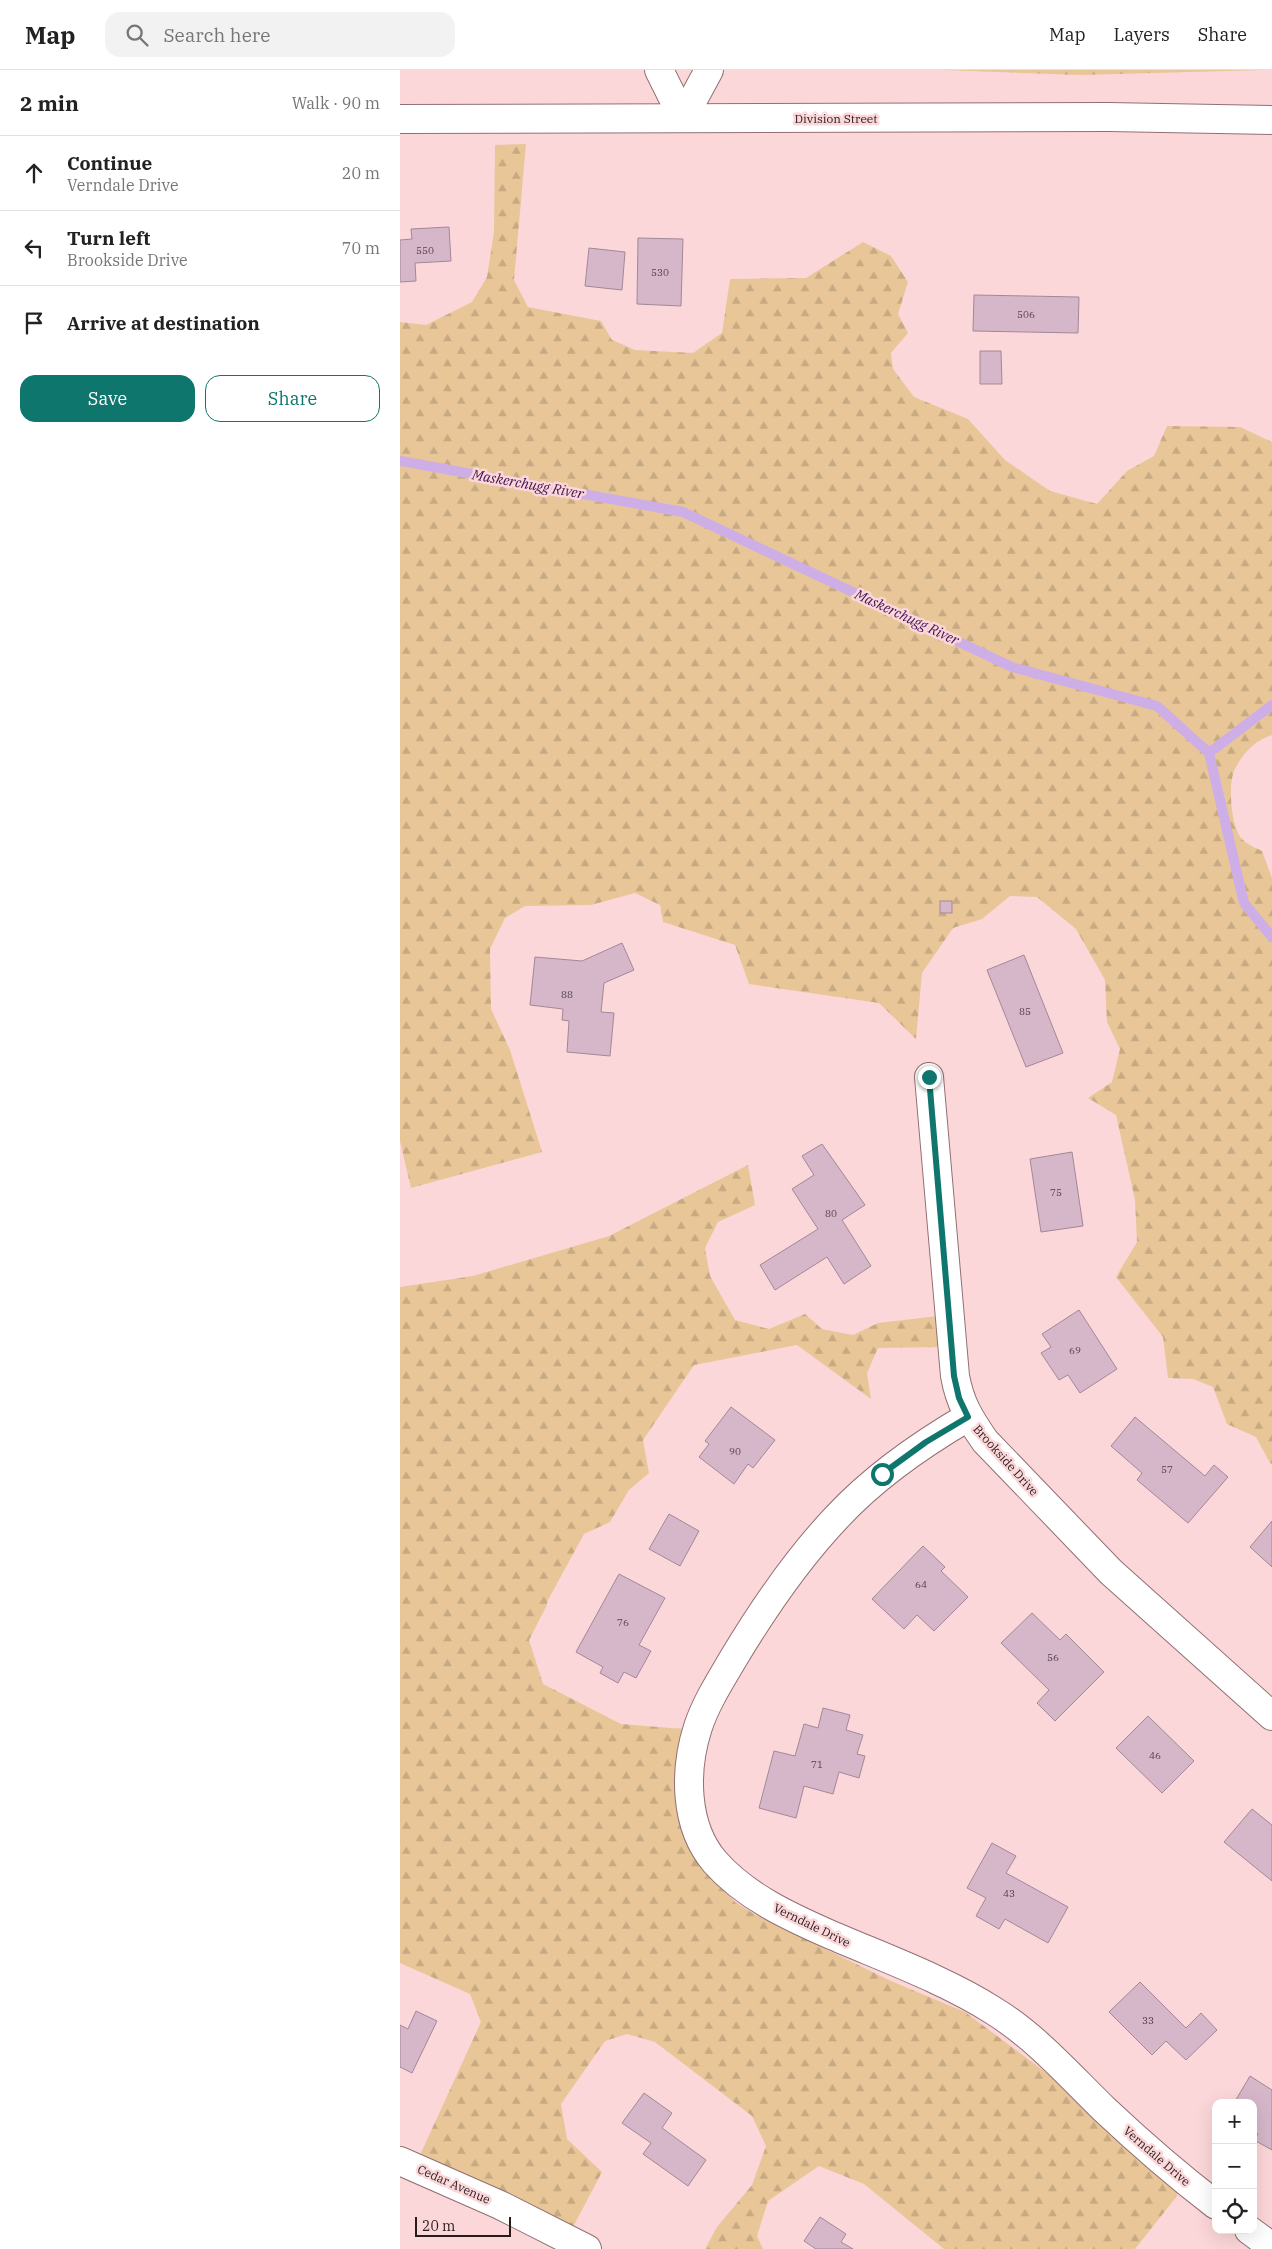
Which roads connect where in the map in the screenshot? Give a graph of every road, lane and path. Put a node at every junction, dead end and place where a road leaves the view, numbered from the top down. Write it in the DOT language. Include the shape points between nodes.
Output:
graph roads {
  1 [pos="660,70"];
  2 [pos="709,70"];
  3 [pos="684,118"];
  4 [pos="400,119"];
  5 [pos="1272,120"];
  6 [pos="929,1077"];
  7 [pos="968,1417"];
  8 [pos="1272,1716"];
  9 [pos="400,2161"];
  10 [pos="1212,2202"];
  11 [pos="1254,2234"];
  12 [pos="1272,2247"];
  13 [pos="587,2249"];
  1 -- 3 [label="street"];
  2 -- 3 [label="street"];
  3 -- 4 [label="street, Division Street"];
  3 -- 5 [label="street, Division Street"];
  6 -- 7 [label="street, Brookside Drive" via="954,1376"];
  7 -- 8 [label="street, Brookside Drive" via="985,1441 1111,1572"];
  7 -- 10 [label="street, Verndale Drive" via="882,1474 838,1516 804,1555 752,1626 714,1690 698,1728 690,1765 689,1800 699,1835 714,1860 743,1889 790,1917 995,2011 1047,2053 1138,2142"];
  9 -- 13 [label="street, Cedar Avenue" via="500,2205"];
  11 -- 12 [label="street"];
}
